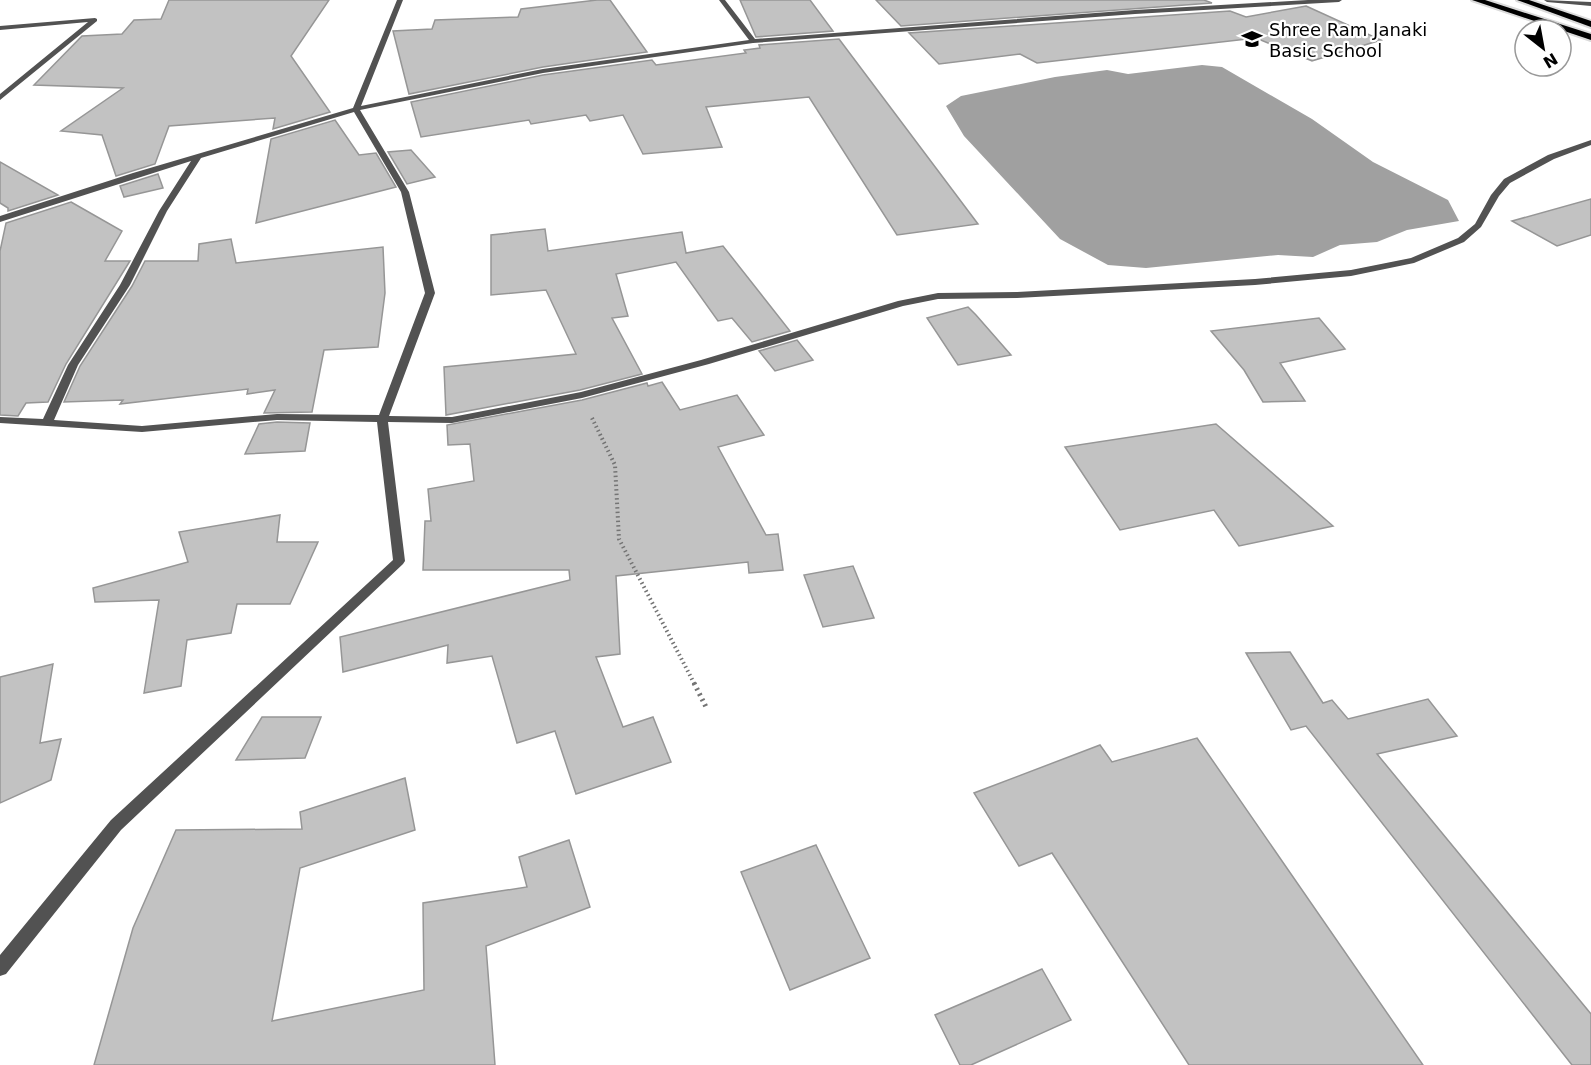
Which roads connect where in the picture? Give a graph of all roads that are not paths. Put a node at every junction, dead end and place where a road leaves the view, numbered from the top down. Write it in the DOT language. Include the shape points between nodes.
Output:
graph roads {
  1 [pos="400,0"];
  2 [pos="722,0"];
  3 [pos="1339,0"];
  4 [pos="1476,0"];
  5 [pos="1521,0"];
  6 [pos="1547,0"];
  7 [pos="1591,4"];
  8 [pos="1591,24"];
  9 [pos="0,28"];
  10 [pos="1591,37"];
  11 [pos="753,40"];
  12 [pos="0,98"];
  13 [pos="356,109"];
  14 [pos="1591,142"];
  15 [pos="197,158"];
  16 [pos="0,219"];
  17 [pos="0,420"];
  18 [pos="48,421"];
  19 [pos="382,421"];
  20 [pos="0,968"];
  1 -- 13 [label="street"];
  2 -- 11 [label="street"];
  3 -- 11 [label="street"];
  4 -- 10 [label="highway"];
  5 -- 8 [label="highway"];
  6 -- 7 [label="street"];
  9 -- 12 [label="street" via="95,20"];
  11 -- 13 [label="street" via="543,71"];
  13 -- 15 [label="street"];
  13 -- 19 [label="street" via="405,192 430,293"];
  14 -- 19 [label="street" via="1551,157 1507,181 1478,225 1461,240 1414,260 1351,273 1255,282 938,296 901,303 582,395 452,420"];
  15 -- 16 [label="street"];
  15 -- 18 [label="street" via="163,211 125,285 73,365"];
  17 -- 18 [label="street"];
  18 -- 19 [label="street" via="142,429 278,417"];
  19 -- 20 [label="street" via="399,561 116,825"];
}
